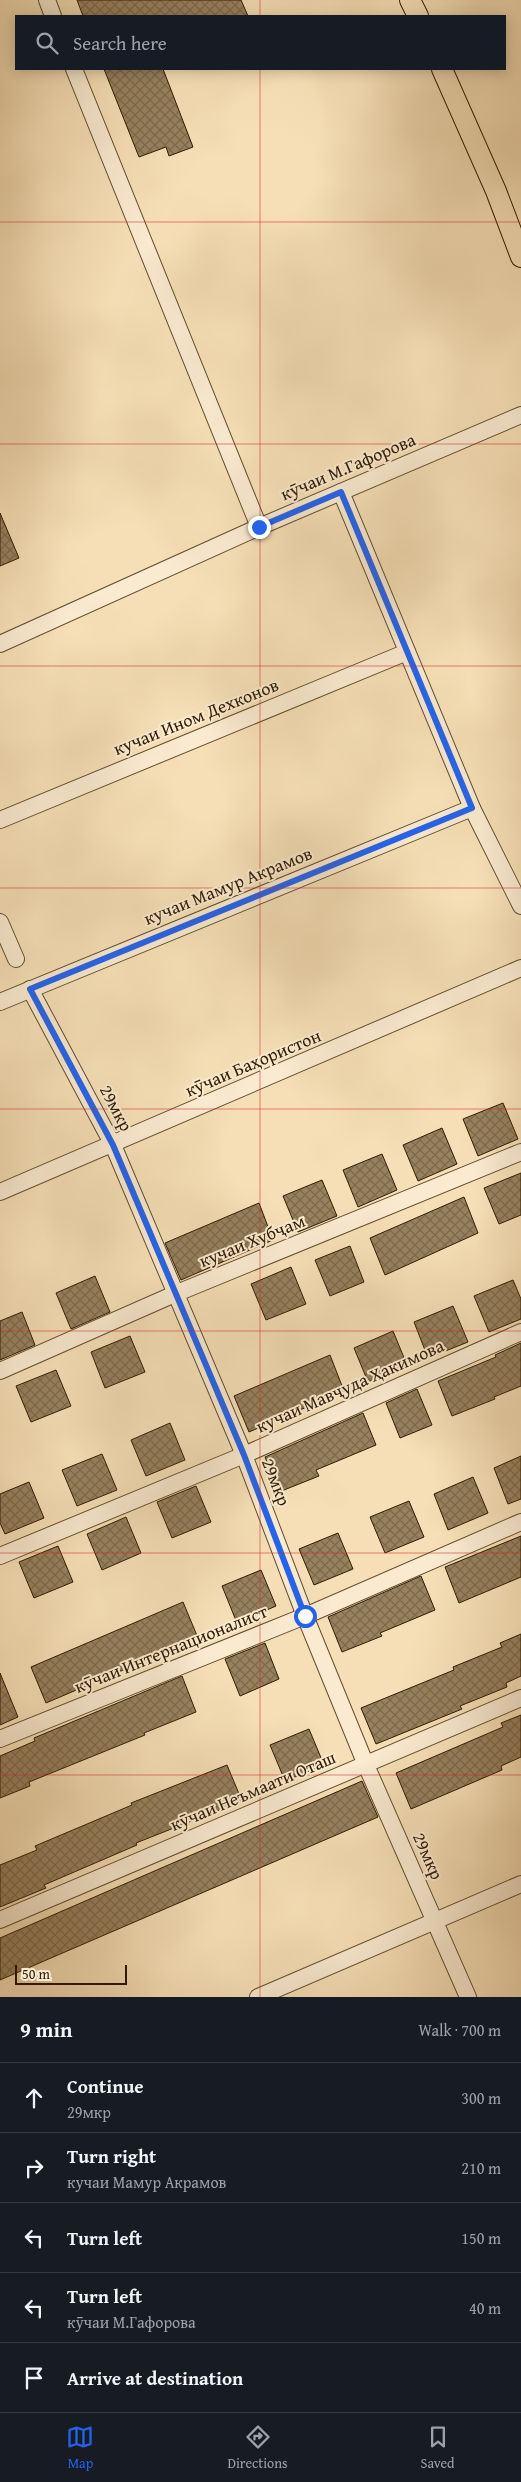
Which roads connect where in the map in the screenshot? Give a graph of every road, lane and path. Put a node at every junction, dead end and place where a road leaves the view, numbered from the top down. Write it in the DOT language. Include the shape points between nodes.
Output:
graph roads {
  1 [pos="47,0"];
  2 [pos="410,0"];
  3 [pos="53,15"];
  4 [pos="418,15"];
  5 [pos="74,70"];
  6 [pos="442,70"];
  7 [pos="521,257"];
  8 [pos="521,415"];
  9 [pos="341,492"];
  10 [pos="259,527"];
  11 [pos="1,640"];
  12 [pos="407,652"];
  13 [pos="472,808"];
  14 [pos="0,820"];
  15 [pos="521,906"];
  16 [pos="0,922"];
  17 [pos="16,959"];
  18 [pos="521,968"];
  19 [pos="30,989"];
  20 [pos="0,1002"];
  21 [pos="113,1145"];
  22 [pos="521,1152"];
  23 [pos="0,1192"];
  24 [pos="177,1293"];
  25 [pos="521,1332"];
  26 [pos="0,1371"];
  27 [pos="244,1455"];
  28 [pos="521,1522"];
  29 [pos="0,1556"];
  30 [pos="305,1616"];
  31 [pos="521,1698"];
  32 [pos="0,1740"];
  33 [pos="366,1766"];
  34 [pos="521,1884"];
  35 [pos="0,1920"];
  36 [pos="435,1922"];
  37 [pos="258,1997"];
  38 [pos="468,1997"];
  1 -- 3 [label="street"];
  2 -- 4 [label="main road"];
  5 -- 10 [label="street"];
  6 -- 7 [label="main road" via="496,191"];
  8 -- 9 [label="street, кӯчаи М.Гафорова"];
  9 -- 10 [label="street, кӯчаи М.Гафорова"];
  9 -- 12 [label="street"];
  10 -- 11 [label="street, кӯчаи М.Гафорова"];
  12 -- 13 [label="street"];
  12 -- 14 [label="street, кучаи Ином Дехконов"];
  13 -- 15 [label="street"];
  13 -- 19 [label="street, кучаи Мамур Акрамов"];
  16 -- 17 [label="street"];
  18 -- 21 [label="street, кӯчаи Баҳористон"];
  19 -- 20 [label="street, кучаи Мамур Акрамов"];
  19 -- 21 [label="street, 29мкр"];
  21 -- 23 [label="street, кӯчаи Баҳористон"];
  21 -- 24 [label="street, 29мкр"];
  22 -- 24 [label="street, кучаи Хубҷам"];
  24 -- 26 [label="street, кучаи Хубҷам"];
  24 -- 27 [label="street, 29мкр"];
  25 -- 27 [label="street, кучаи Мавҷуда Ҳакимова"];
  27 -- 29 [label="street, кучаи Мавҷуда Ҳакимова"];
  27 -- 30 [label="street, 29мкр"];
  28 -- 30 [label="street, кӯчаи Интернационалист"];
  30 -- 32 [label="street, кӯчаи Интернационалист"];
  30 -- 33 [label="street, 29мкр"];
  31 -- 33 [label="street, кӯчаи Неъмаати Оташ"];
  33 -- 35 [label="street, кӯчаи Неъмаати Оташ"];
  33 -- 36 [label="street, 29мкр"];
  34 -- 36 [label="street"];
  36 -- 37 [label="street"];
  36 -- 38 [label="street, 29мкр"];
}
